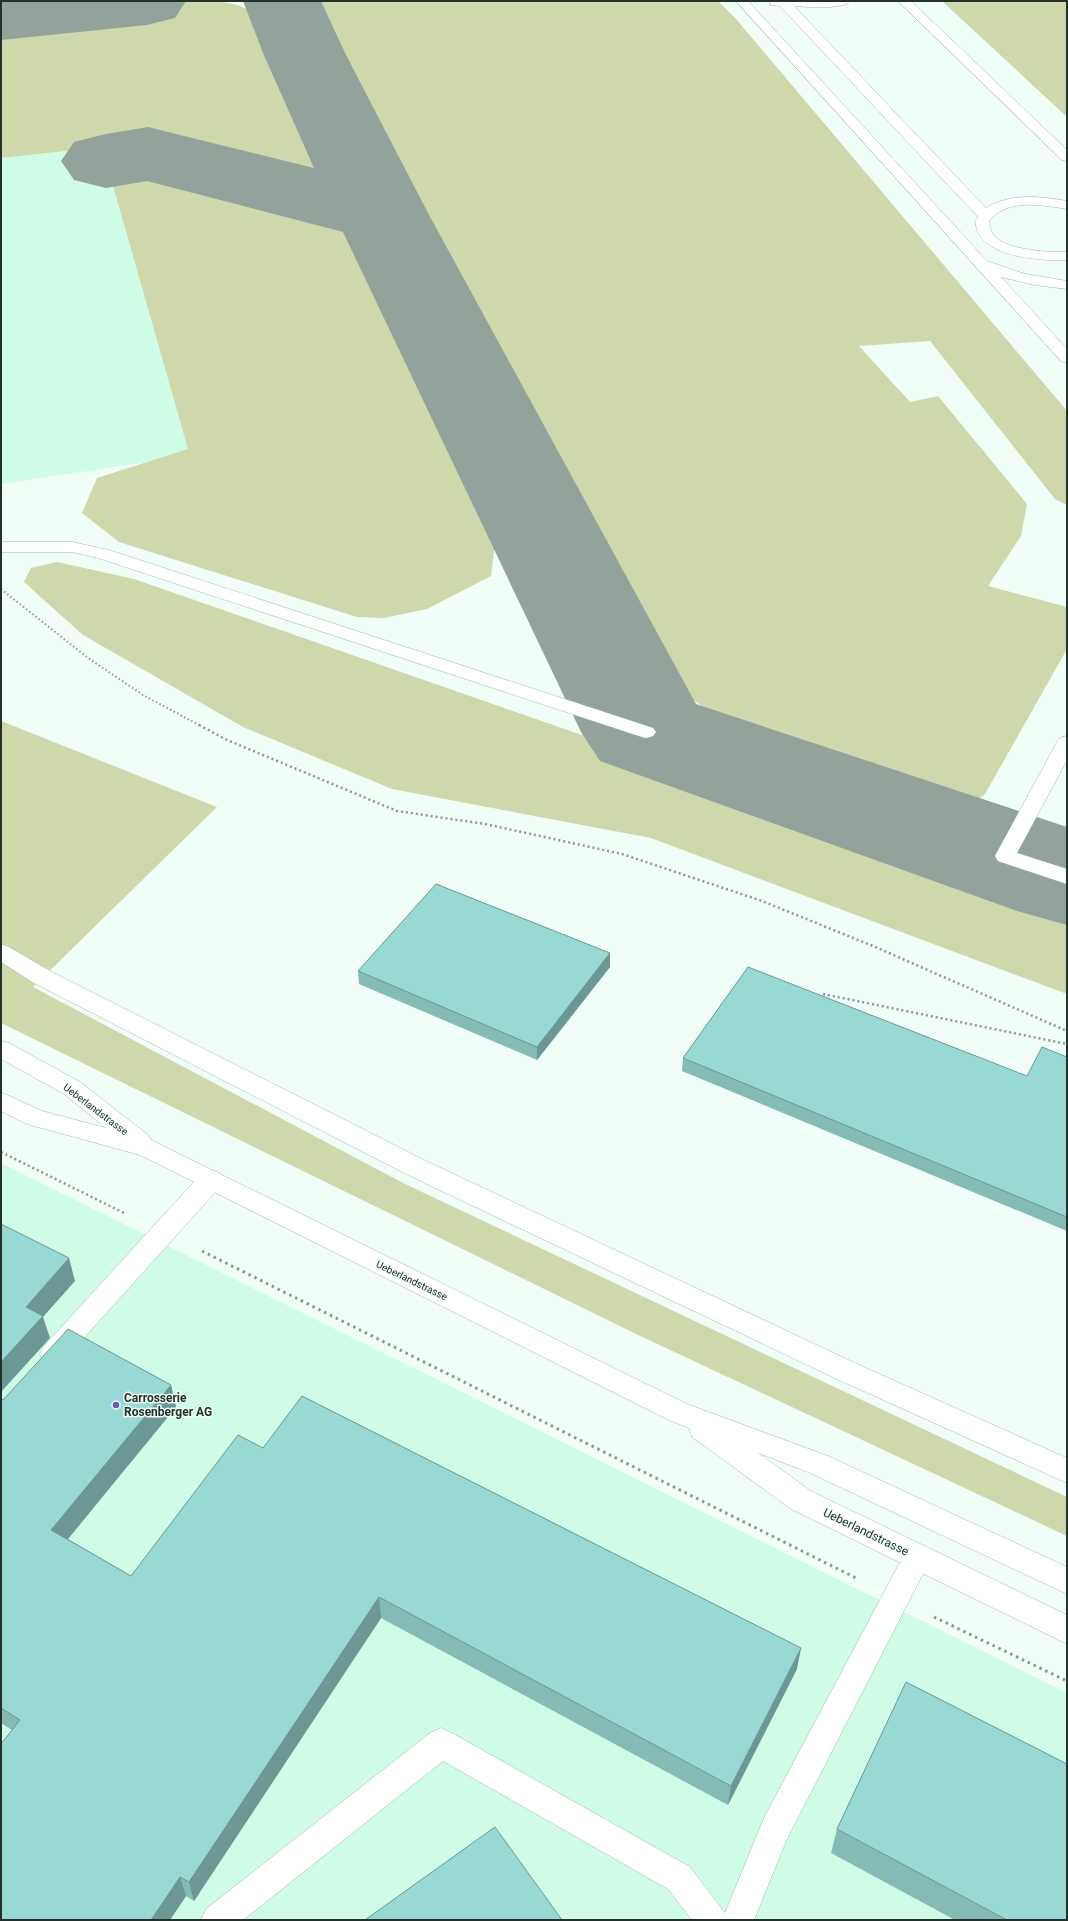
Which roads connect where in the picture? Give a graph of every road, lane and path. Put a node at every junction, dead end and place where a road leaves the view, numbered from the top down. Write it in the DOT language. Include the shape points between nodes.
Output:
graph roads {
  1 [pos="742,1"];
  2 [pos="766,1"];
  3 [pos="844,1"];
  4 [pos="904,1"];
  5 [pos="783,2"];
  6 [pos="1067,157"];
  7 [pos="1067,205"];
  8 [pos="937,215"];
  9 [pos="985,216"];
  10 [pos="993,240"];
  11 [pos="1067,256"];
  12 [pos="980,263"];
  13 [pos="1067,284"];
  14 [pos="1067,358"];
  15 [pos="1,548"];
  16 [pos="1,589"];
  17 [pos="646,732"];
  18 [pos="1067,742"];
  19 [pos="1067,877"];
  20 [pos="1,952"];
  21 [pos="823,994"];
  22 [pos="1067,1031"];
  23 [pos="1067,1044"];
  24 [pos="1,1049"];
  25 [pos="1,1101"];
  26 [pos="147,1148"];
  27 [pos="1,1152"];
  28 [pos="211,1180"];
  29 [pos="163,1232"];
  30 [pos="38,1371"];
  31 [pos="678,1412"];
  32 [pos="1067,1471"];
  33 [pos="917,1558"];
  34 [pos="1067,1581"];
  35 [pos="895,1598"];
  36 [pos="1067,1630"];
  37 [pos="1067,1681"];
  38 [pos="217,1920"];
  39 [pos="712,1920"];
  40 [pos="738,1920"];
  1 -- 8 [label="main road"];
  2 -- 5 [label="main road"];
  3 -- 5 [label="main road" via="818,4"];
  4 -- 6 [label="main road"];
  5 -- 9 [label="main road"];
  7 -- 9 [label="main road" via="1035,201 1017,202 1000,206"];
  8 -- 10 [label="main road"];
  8 -- 12 [label="main road"];
  9 -- 10 [label="main road" via="982,221 984,231"];
  10 -- 11 [label="main road" via="1028,254"];
  12 -- 13 [label="main road" via="1002,274 1036,282"];
  12 -- 14 [label="main road"];
  15 -- 17 [label="main road" via="72,548 103,554"];
  16 -- 22 [label="path" via="88,658 143,695 227,740 397,812 485,824 629,856 762,901 873,946"];
  18 -- 19 [label="main road" via="1005,856"];
  20 -- 32 [label="main road" via="42,977 416,1168 848,1372"];
  21 -- 23 [label="path"];
  24 -- 26 [label="main road, Ueberlandstrasse" via="72,1088"];
  25 -- 26 [label="main road, Ueberlandstrasse" via="35,1118"];
  26 -- 28 [label="main road, Ueberlandstrasse"];
  27 -- 29 [label="path"];
  28 -- 29 [label="main road"];
  28 -- 31 [label="main road, Ueberlandstrasse"];
  29 -- 30 [label="main road"];
  29 -- 35 [label="path"];
  31 -- 33 [label="main road, Ueberlandstrasse" via="801,1500"];
  31 -- 34 [label="main road, Ueberlandstrasse" via="818,1464"];
  33 -- 35 [label="main road"];
  33 -- 36 [label="main road, Ueberlandstrasse"];
  35 -- 37 [label="path"];
  35 -- 40 [label="main road" via="775,1829"];
  38 -- 39 [label="main road" via="441,1744 679,1878"];
}
